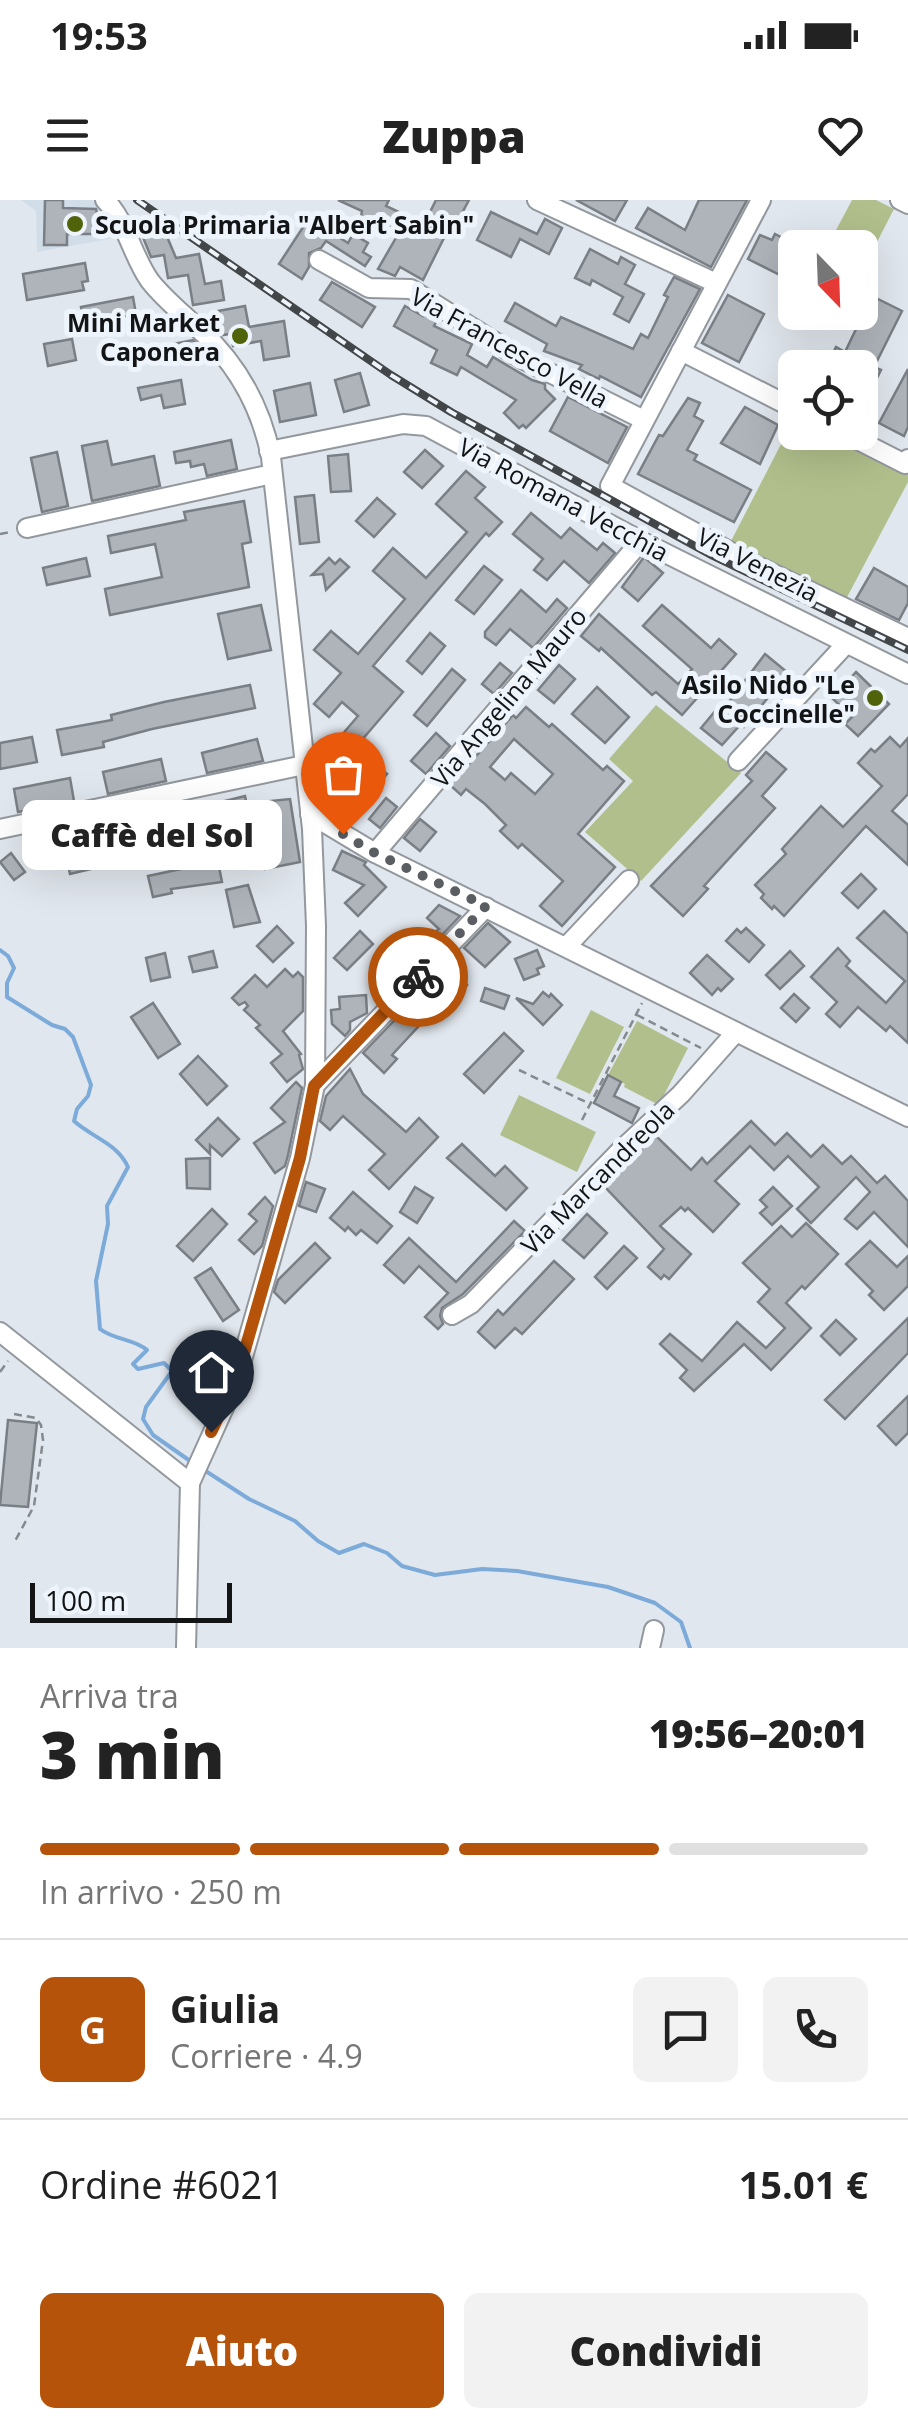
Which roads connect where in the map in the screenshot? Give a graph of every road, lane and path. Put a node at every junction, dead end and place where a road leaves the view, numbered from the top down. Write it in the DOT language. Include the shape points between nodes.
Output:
graph roads {
  1 [pos="105,200"];
  2 [pos="537,200"];
  3 [pos="761,200"];
  4 [pos="900,200"];
  5 [pos="908,204"];
  6 [pos="319,260"];
  7 [pos="716,283"];
  8 [pos="681,351"];
  9 [pos="778,400"];
  10 [pos="644,420"];
  11 [pos="878,449"];
  12 [pos="270,450"];
  13 [pos="907,463"];
  14 [pos="272,474"];
  15 [pos="28,528"];
  16 [pos="641,541"];
  17 [pos="908,638"];
  18 [pos="845,644"];
  19 [pos="908,674"];
  20 [pos="738,761"];
  21 [pos="304,765"];
  22 [pos="310,814"];
  23 [pos="0,829"];
  24 [pos="375,853"];
  25 [pos="629,880"];
  26 [pos="486,906"];
  27 [pos="566,947"];
  28 [pos="652,990"];
  29 [pos="636,1014"];
  30 [pos="736,1032"];
  31 [pos="716,1056"];
  32 [pos="519,1070"];
  33 [pos="314,1086"];
  34 [pos="590,1104"];
  35 [pos="908,1117"];
  36 [pos="582,1120"];
  37 [pos="452,1315"];
  38 [pos="0,1332"];
  39 [pos="14,1414"];
  40 [pos="195,1470"];
  41 [pos="14,1543"];
  42 [pos="186,1648"];
  1 -- 12 [label="street" via="118,213 148,278 240,376"];
  2 -- 7 [label="street"];
  3 -- 7 [label="street"];
  4 -- 5 [label="street"];
  6 -- 10 [label="street, Via Francesco Vella" via="369,288 411,289 522,359"];
  7 -- 8 [label="street"];
  8 -- 9 [label="street"];
  8 -- 10 [label="street"];
  10 -- 17 [label="street, Via Venezia" via="610,486"];
  11 -- 13 [label="street"];
  12 -- 14 [label="street"];
  12 -- 16 [label="street, Via Romana Vecchia" via="419,424"];
  14 -- 15 [label="street"];
  14 -- 21 [label="street"];
  16 -- 18 [label="street, Via Romana Vecchia"];
  16 -- 24 [label="street, Via Angelina Mauro"];
  18 -- 19 [label="street, Via Romana Vecchia"];
  18 -- 20 [label="street"];
  21 -- 22 [label="street"];
  21 -- 23 [label="street"];
  22 -- 24 [label="street"];
  22 -- 33 [label="street"];
  24 -- 26 [label="street"];
  25 -- 27 [label="street"];
  26 -- 27 [label="street"];
  26 -- 33 [label="street"];
  27 -- 28 [label="street"];
  28 -- 29 [label="path"];
  28 -- 30 [label="street"];
  29 -- 31 [label="path"];
  29 -- 34 [label="path"];
  30 -- 31 [label="street, Via Marcandreola"];
  30 -- 35 [label="street"];
  31 -- 37 [label="street, Via Marcandreola" via="471,1304"];
  32 -- 34 [label="path"];
  33 -- 40 [label="street" via="236,1381"];
  34 -- 36 [label="path"];
  38 -- 40 [label="street"];
  39 -- 41 [label="path" via="36,1418 43,1440 34,1506"];
  40 -- 42 [label="street"];
}
